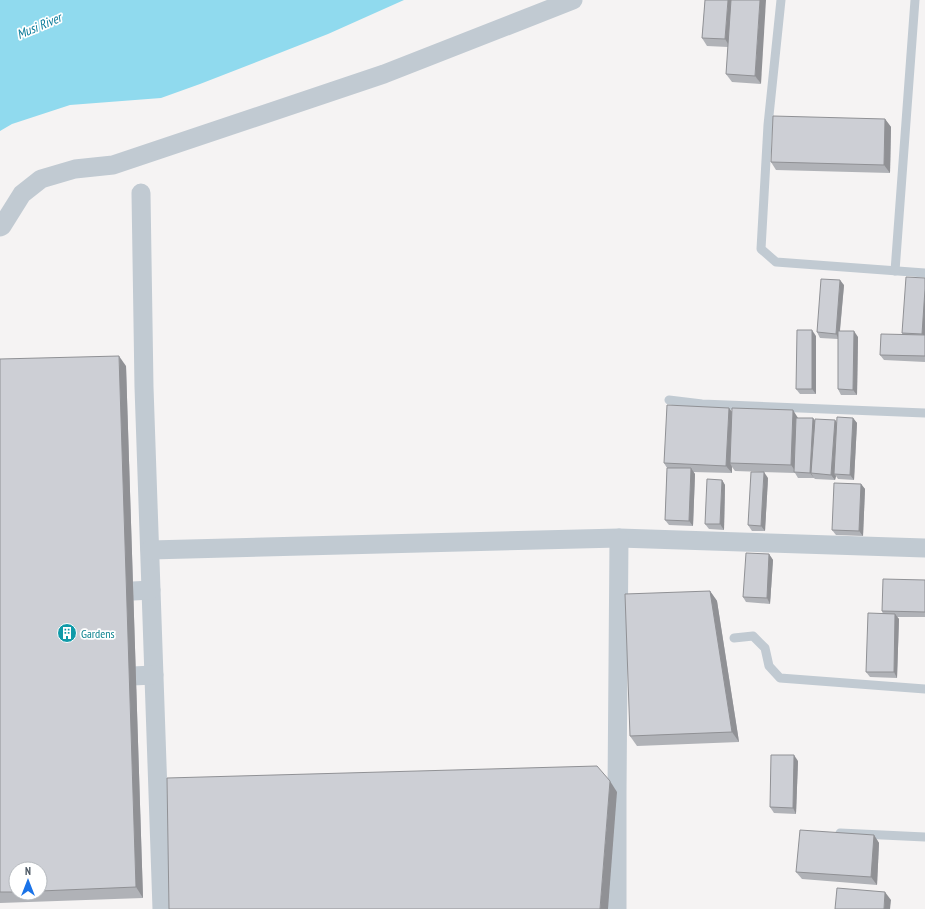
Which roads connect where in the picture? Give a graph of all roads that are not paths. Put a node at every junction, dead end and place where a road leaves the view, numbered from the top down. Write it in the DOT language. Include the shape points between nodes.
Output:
graph roads {
  1 [pos="573,0"];
  2 [pos="781,0"];
  3 [pos="915,0"];
  4 [pos="141,193"];
  5 [pos="0,227"];
  6 [pos="895,271"];
  7 [pos="925,273"];
  8 [pos="669,400"];
  9 [pos="925,414"];
  10 [pos="619,538"];
  11 [pos="925,548"];
  12 [pos="150,550"];
  13 [pos="734,638"];
  14 [pos="154,675"];
  15 [pos="92,678"];
  16 [pos="925,689"];
  17 [pos="831,833"];
  18 [pos="925,837"];
  19 [pos="162,909"];
  20 [pos="618,909"];
  1 -- 5 [label="street" via="376,77 113,165 75,169 41,179 22,194"];
  2 -- 6 [label="lane" via="768,125 761,249 776,262"];
  3 -- 6 [label="lane"];
  4 -- 12 [label="street" via="136,384"];
  6 -- 7 [label="lane"];
  8 -- 9 [label="lane" via="702,404"];
  10 -- 11 [label="street"];
  10 -- 12 [label="street"];
  10 -- 20 [label="street" via="609,792"];
  12 -- 14 [label="street" via="142,590"];
  13 -- 16 [label="lane" via="753,636 765,648 769,666 780,678"];
  14 -- 15 [label="street"];
  14 -- 19 [label="street"];
  17 -- 18 [label="lane"];
}
